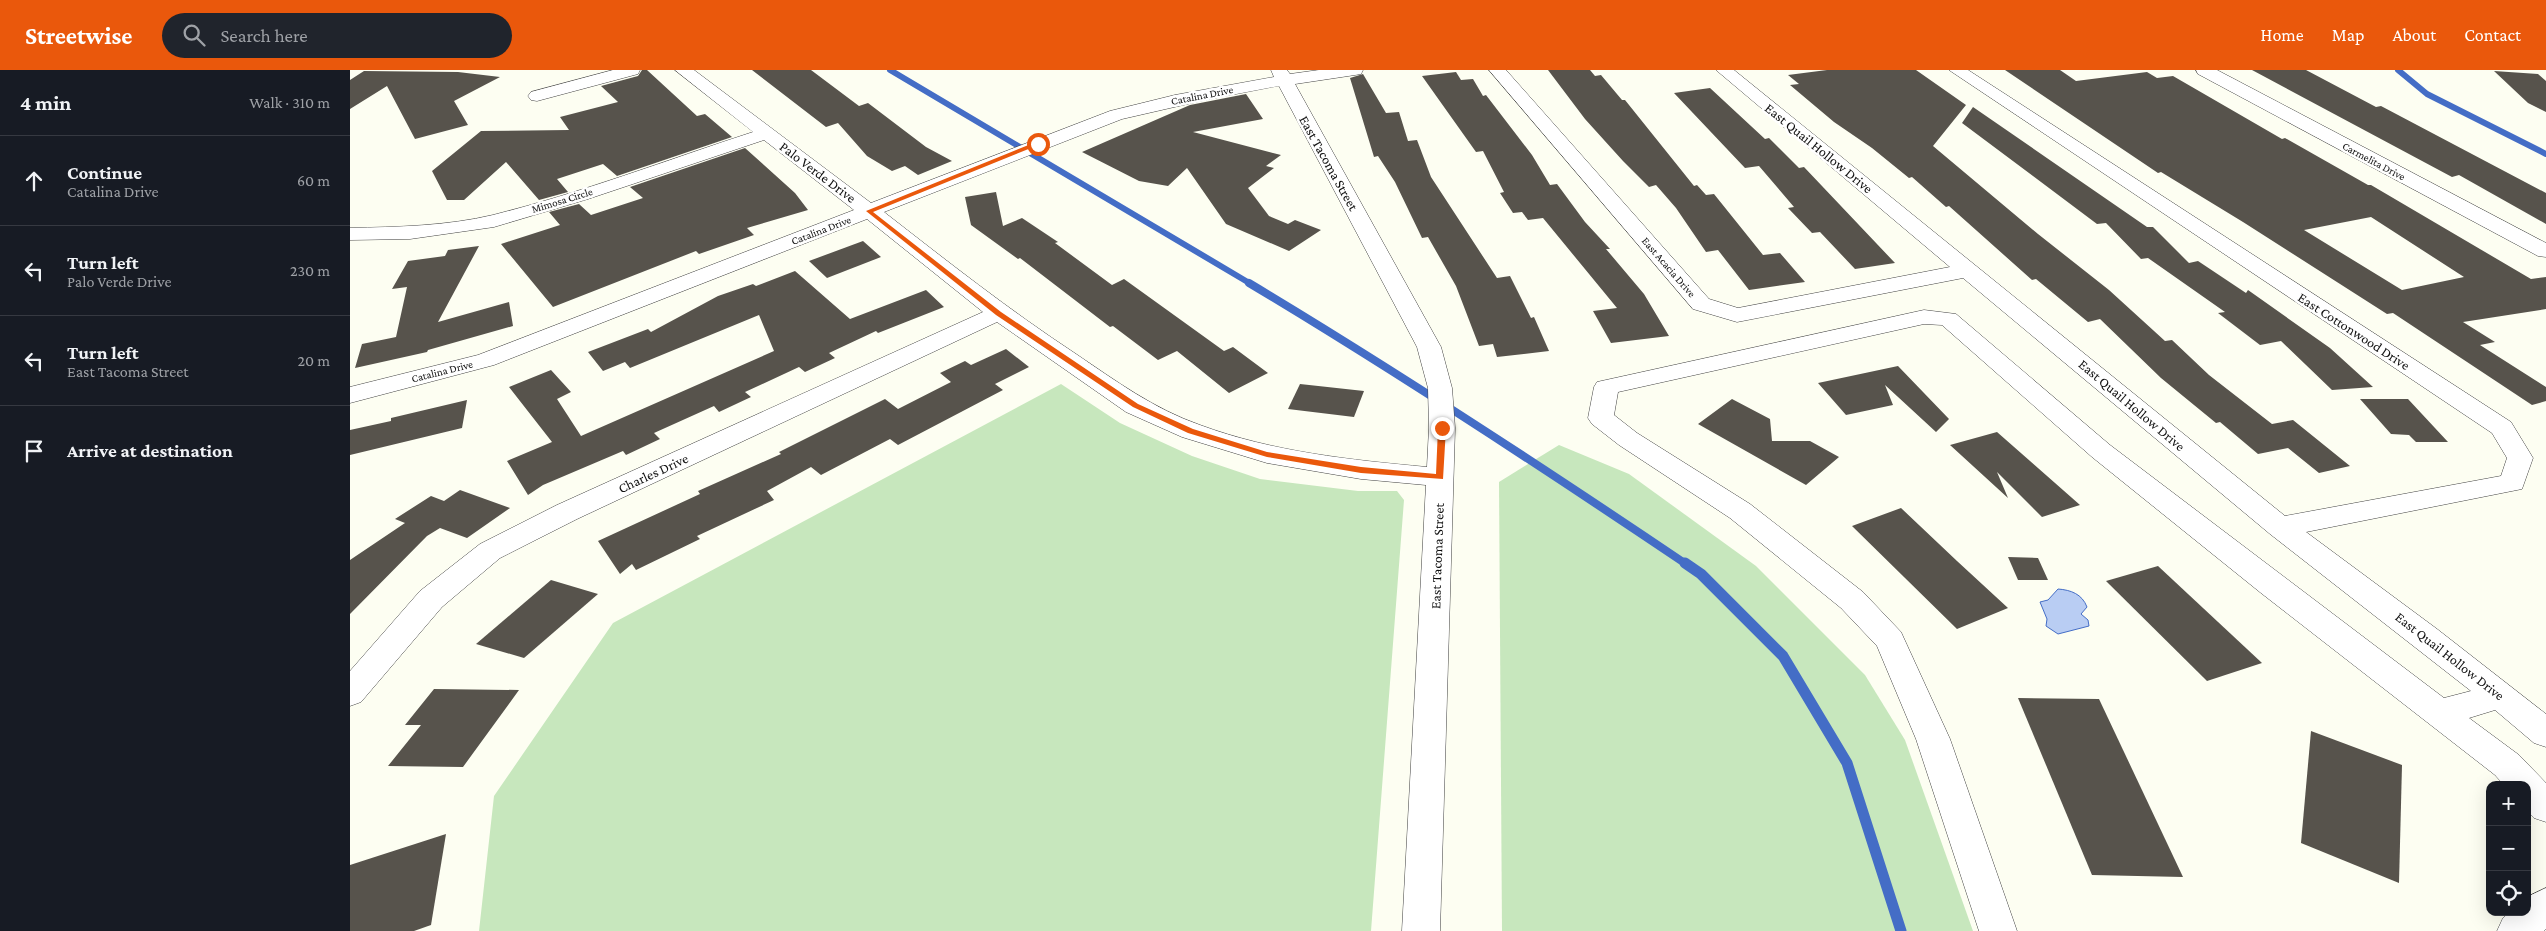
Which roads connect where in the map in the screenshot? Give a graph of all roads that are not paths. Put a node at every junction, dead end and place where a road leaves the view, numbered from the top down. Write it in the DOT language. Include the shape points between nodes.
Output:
graph roads {
  1 [pos="632,70"];
  2 [pos="683,70"];
  3 [pos="1355,70"];
  4 [pos="1497,70"];
  5 [pos="1724,70"];
  6 [pos="1957,70"];
  7 [pos="2204,70"];
  8 [pos="1281,75"];
  9 [pos="537,96"];
  10 [pos="766,133"];
  11 [pos="869,211"];
  12 [pos="350,234"];
  13 [pos="2546,251"];
  14 [pos="1968,270"];
  15 [pos="998,313"];
  16 [pos="350,395"];
  17 [pos="1440,477"];
  18 [pos="2280,527"];
  19 [pos="350,693"];
  20 [pos="2499,696"];
  21 [pos="2439,713"];
  22 [pos="2546,733"];
  23 [pos="2523,781"];
  24 [pos="2531,790"];
  25 [pos="2546,807"];
  26 [pos="2546,905"];
  27 [pos="1421,931"];
  28 [pos="1998,931"];
  29 [pos="2516,931"];
  1 -- 9 [label="street"];
  2 -- 10 [label="street, Palo Verde Drive"];
  3 -- 8 [label="street, Catalina Drive"];
  4 -- 14 [label="street, East Acacia Drive" via="1701,304 1738,315"];
  5 -- 14 [label="street, East Quail Hollow Drive"];
  6 -- 18 [label="street, East Cottonwood Drive" via="2502,428 2520,458 2512,483"];
  7 -- 13 [label="street, Carmelita Drive"];
  8 -- 11 [label="street, Catalina Drive" via="1116,115"];
  8 -- 17 [label="street, East Tacoma Street" via="1429,347 1440,388"];
  10 -- 11 [label="street, Palo Verde Drive"];
  10 -- 12 [label="street, Mimosa Circle" via="494,221 410,233"];
  11 -- 15 [label="street, Palo Verde Drive"];
  11 -- 16 [label="street, Catalina Drive" via="486,360"];
  14 -- 18 [label="street, East Quail Hollow Drive"];
  15 -- 17 [label="street, Palo Verde Drive" via="1135,406 1191,431 1267,454 1361,470"];
  15 -- 19 [label="street, Charles Drive" via="567,512 490,551 431,599"];
  17 -- 27 [label="street, East Tacoma Street"];
  18 -- 20 [label="street, East Quail Hollow Drive"];
  20 -- 21 [label="street"];
  20 -- 22 [label="street, East Quail Hollow Drive"];
  21 -- 23 [label="street" via="2508,764"];
  21 -- 28 [label="street" via="2109,457 1948,319 1924,317 1606,387 1601,418 1740,511 1852,600 1890,640 1933,739"];
  24 -- 25 [label="street"];
  26 -- 29 [label="street"];
}
